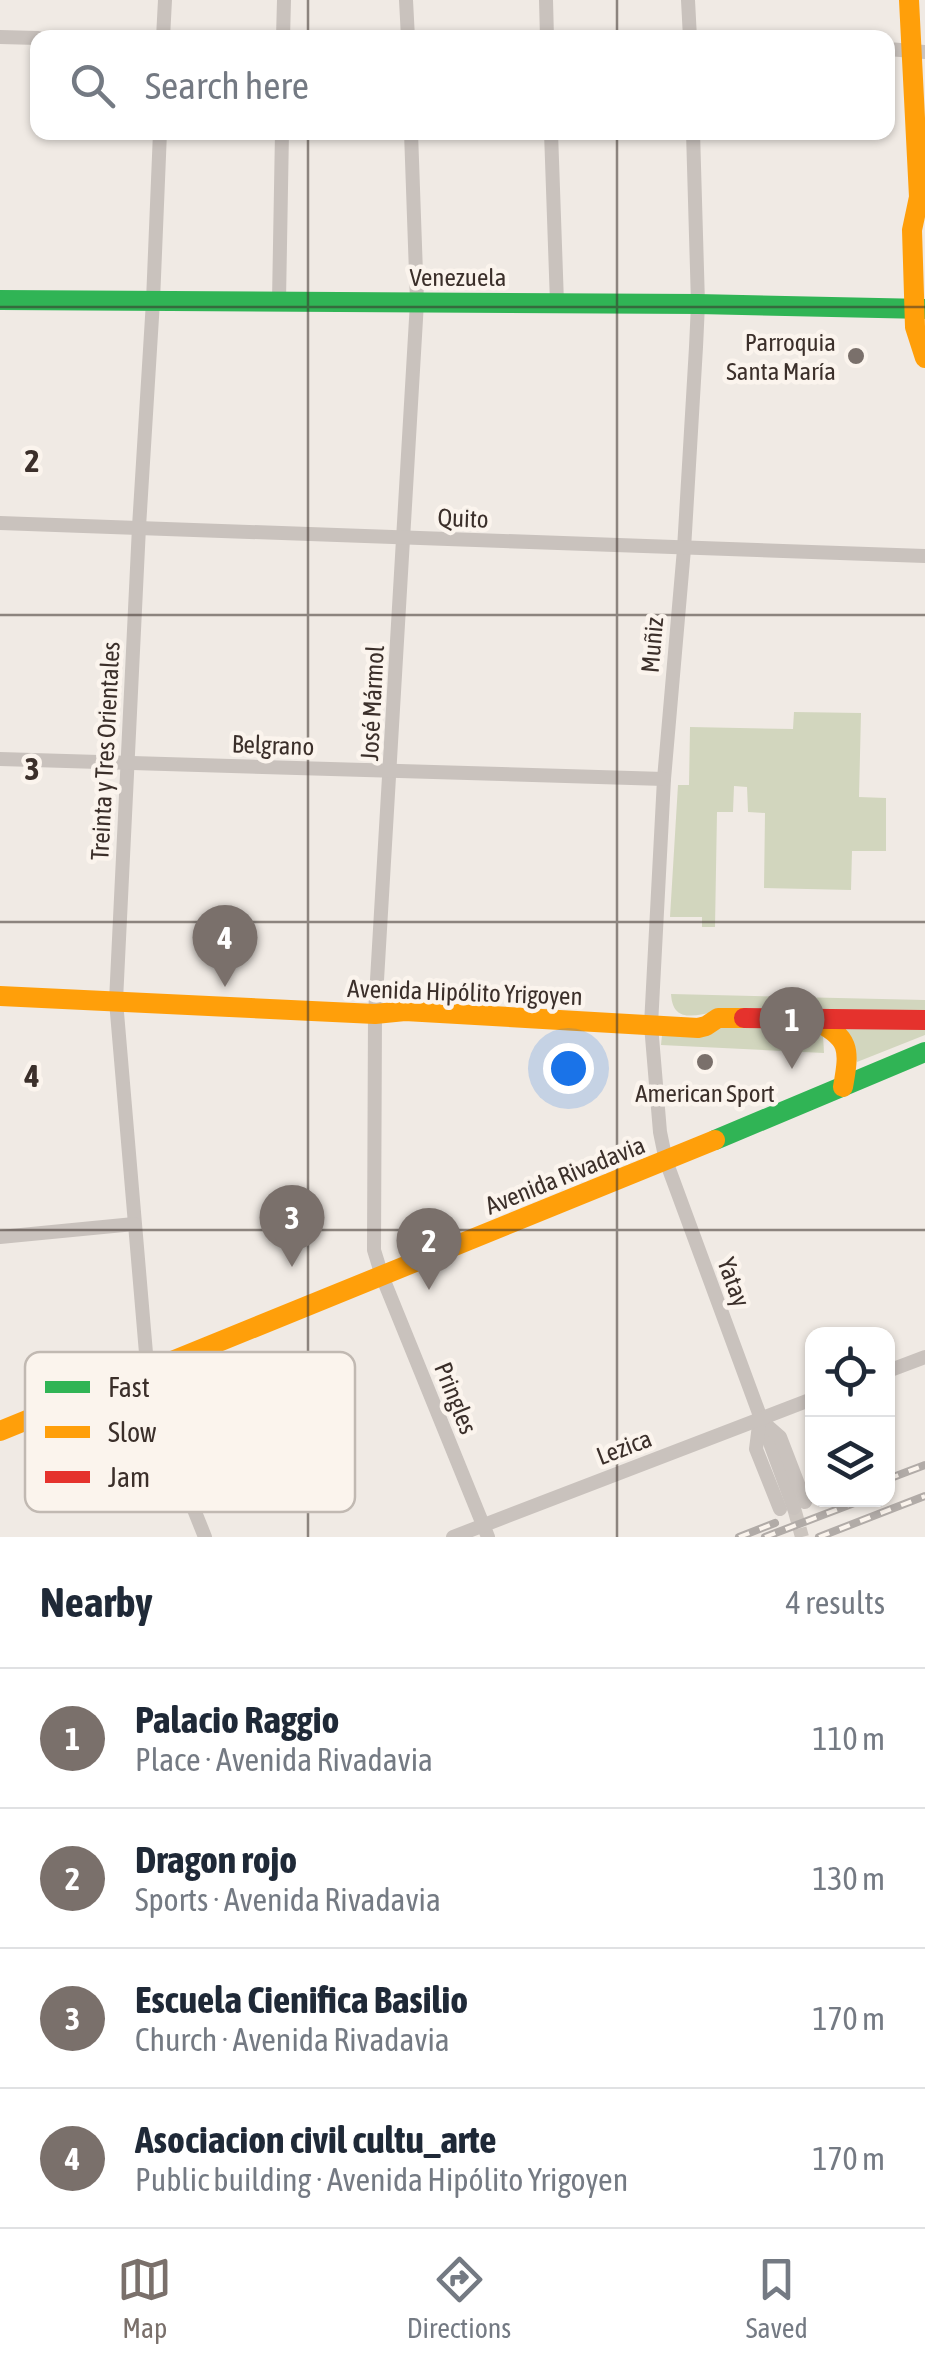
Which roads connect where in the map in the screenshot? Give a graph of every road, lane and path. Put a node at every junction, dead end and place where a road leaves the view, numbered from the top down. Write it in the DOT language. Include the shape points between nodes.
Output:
graph roads {
  1 [pos="164,0"];
  2 [pos="284,0"];
  3 [pos="406,0"];
  4 [pos="546,0"];
  5 [pos="688,0"];
  6 [pos="909,0"];
  7 [pos="163,30"];
  8 [pos="283,30"];
  9 [pos="408,30"];
  10 [pos="548,30"];
  11 [pos="690,30"];
  12 [pos="0,37"];
  13 [pos="30,38"];
  14 [pos="918,52"];
  15 [pos="160,140"];
  16 [pos="282,140"];
  17 [pos="411,140"];
  18 [pos="551,140"];
  19 [pos="693,140"];
  20 [pos="922,204"];
  21 [pos="0,300"];
  22 [pos="153,301"];
  23 [pos="278,302"];
  24 [pos="417,302"];
  25 [pos="558,303"];
  26 [pos="698,304"];
  27 [pos="920,309"];
  28 [pos="925,358"];
  29 [pos="0,523"];
  30 [pos="139,527"];
  31 [pos="404,538"];
  32 [pos="684,549"];
  33 [pos="925,556"];
  34 [pos="0,759"];
  35 [pos="127,763"];
  36 [pos="391,770"];
  37 [pos="664,779"];
  38 [pos="0,996"];
  39 [pos="116,1001"];
  40 [pos="375,1014"];
  41 [pos="814,1020"];
  42 [pos="925,1020"];
  43 [pos="652,1025"];
  44 [pos="925,1052"];
  45 [pos="843,1087"];
  46 [pos="666,1161"];
  47 [pos="134,1224"];
  48 [pos="0,1237"];
  49 [pos="382,1276"];
  50 [pos="146,1352"];
  51 [pos="197,1352"];
  52 [pos="925,1358"];
  53 [pos="895,1369"];
  54 [pos="805,1403"];
  55 [pos="760,1419"];
  56 [pos="25,1422"];
  57 [pos="0,1432"];
  58 [pos="793,1506"];
  59 [pos="195,1512"];
  60 [pos="486,1531"];
  61 [pos="205,1537"];
  62 [pos="452,1537"];
  1 -- 7 [label="street"];
  2 -- 8 [label="street"];
  3 -- 9 [label="street"];
  4 -- 10 [label="street"];
  5 -- 11 [label="street"];
  6 -- 14 [label="main road"];
  12 -- 13 [label="street"];
  14 -- 20 [label="main road"];
  15 -- 22 [label="street, Treinta y Tres Orientales"];
  16 -- 23 [label="street"];
  17 -- 24 [label="street, José Mármol"];
  18 -- 25 [label="street"];
  19 -- 26 [label="street, Muñiz"];
  20 -- 27 [label="main road" via="912,230"];
  21 -- 22 [label="main road, Venezuela"];
  22 -- 23 [label="main road, Venezuela"];
  22 -- 30 [label="street, Treinta y Tres Orientales"];
  23 -- 24 [label="main road, Venezuela"];
  24 -- 25 [label="main road, Venezuela"];
  24 -- 31 [label="street, José Mármol"];
  25 -- 26 [label="main road, Venezuela"];
  26 -- 27 [label="main road, Venezuela"];
  26 -- 32 [label="street, Muñiz"];
  27 -- 28 [label="main road" via="915,326"];
  29 -- 30 [label="street, Quito"];
  30 -- 31 [label="street, Quito"];
  30 -- 35 [label="street, Treinta y Tres Orientales"];
  31 -- 32 [label="street, Quito"];
  31 -- 36 [label="street, José Mármol"];
  32 -- 33 [label="street, Quito"];
  32 -- 37 [label="street, Muñiz"];
  34 -- 35 [label="street, Belgrano"];
  35 -- 36 [label="street, Belgrano"];
  35 -- 39 [label="street, Treinta y Tres Orientales"];
  36 -- 37 [label="street, Belgrano"];
  36 -- 40 [label="street, José Mármol"];
  37 -- 43 [label="street, Muñiz"];
  38 -- 39 [label="main road, Avenida Hipólito Yrigoyen"];
  39 -- 40 [label="main road, Avenida Hipólito Yrigoyen"];
  39 -- 47 [label="street, Treinta y Tres Orientales"];
  40 -- 43 [label="main road, Avenida Hipólito Yrigoyen"];
  40 -- 49 [label="street, José Mármol" via="374,1250"];
  41 -- 42 [label="main road, Avenida Hipólito Yrigoyen"];
  41 -- 43 [label="main road, Avenida Hipólito Yrigoyen"];
  41 -- 45 [label="main road" via="834,1030 845,1046"];
  43 -- 46 [label="street, Muñiz"];
  44 -- 45 [label="main road, Avenida Rivadavia"];
  45 -- 46 [label="main road, Avenida Rivadavia"];
  46 -- 49 [label="main road, Avenida Rivadavia"];
  46 -- 55 [label="street, Yatay"];
  47 -- 48 [label="street"];
  47 -- 50 [label="street, Treinta y Tres Orientales"];
  49 -- 51 [label="main road, Avenida Rivadavia"];
  49 -- 60 [label="street, Pringles"];
  52 -- 53 [label="street"];
  54 -- 55 [label="street, Lezica"];
  55 -- 58 [label="street, Yatay"];
  55 -- 60 [label="street, Lezica"];
  56 -- 57 [label="main road, Avenida Rivadavia"];
  59 -- 61 [label="street, Treinta y Tres Orientales"];
  60 -- 62 [label="street, Lezica"];
}
